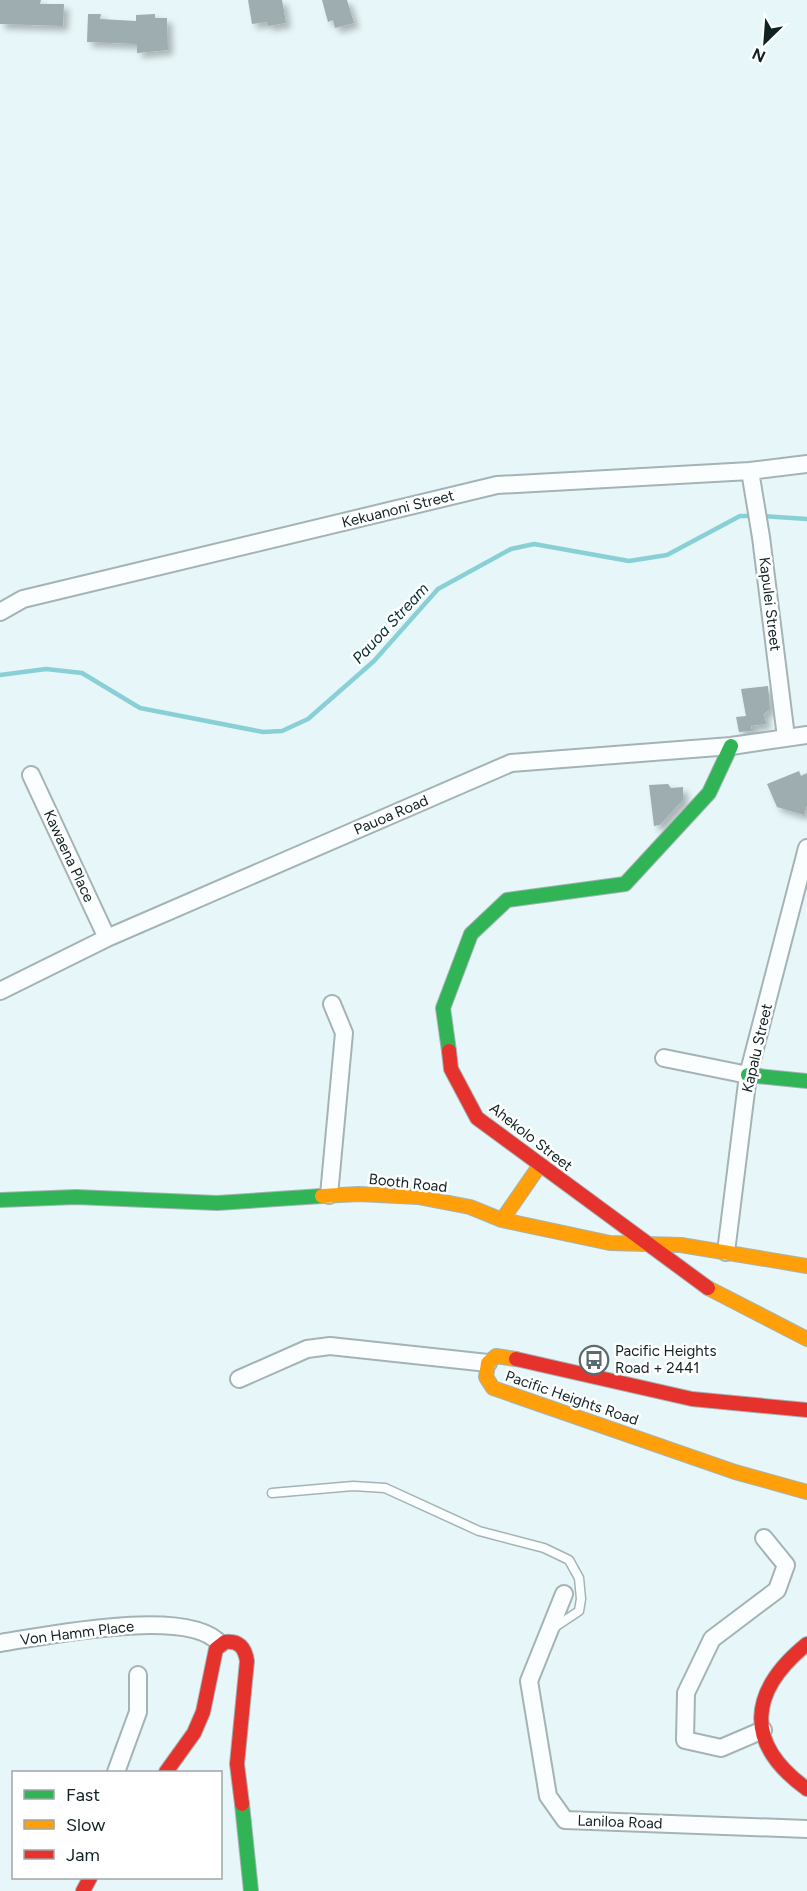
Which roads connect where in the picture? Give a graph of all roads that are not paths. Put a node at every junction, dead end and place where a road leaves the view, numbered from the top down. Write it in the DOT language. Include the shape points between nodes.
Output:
graph roads {
  1 [pos="807,464"];
  2 [pos="750,471"];
  3 [pos="0,612"];
  4 [pos="807,735"];
  5 [pos="786,737"];
  6 [pos="731,746"];
  7 [pos="31,775"];
  8 [pos="807,848"];
  9 [pos="107,938"];
  10 [pos="0,992"];
  11 [pos="332,1004"];
  12 [pos="664,1058"];
  13 [pos="748,1075"];
  14 [pos="807,1081"];
  15 [pos="540,1165"];
  16 [pos="329,1195"];
  17 [pos="0,1200"];
  18 [pos="502,1220"];
  19 [pos="644,1243"];
  20 [pos="726,1252"];
  21 [pos="807,1266"];
  22 [pos="807,1339"];
  23 [pos="488,1363"];
  24 [pos="239,1378"];
  25 [pos="807,1410"];
  26 [pos="807,1492"];
  27 [pos="272,1493"];
  28 [pos="764,1538"];
  29 [pos="564,1594"];
  30 [pos="549,1630"];
  31 [pos="0,1643"];
  32 [pos="220,1644"];
  33 [pos="807,1644"];
  34 [pos="138,1675"];
  35 [pos="763,1730"];
  36 [pos="785,1770"];
  37 [pos="117,1771"];
  38 [pos="167,1771"];
  39 [pos="807,1772"];
  40 [pos="807,1788"];
  41 [pos="807,1829"];
  42 [pos="251,1891"];
  1 -- 2 [label="street, Kekuanoni Street"];
  2 -- 3 [label="street, Kekuanoni Street" via="497,485 23,599"];
  2 -- 5 [label="street, Kapulei Street"];
  4 -- 5 [label="street, Pauoa Road"];
  5 -- 6 [label="street, Pauoa Road"];
  6 -- 9 [label="street, Pauoa Road" via="511,763"];
  6 -- 15 [label="street, Ahekolo Street" via="709,793 625,884 507,900 471,934 443,1008 451,1069 477,1118"];
  7 -- 9 [label="street, Kawaena Place"];
  8 -- 13 [label="street, Kapalu Street"];
  9 -- 10 [label="street, Pauoa Road"];
  11 -- 16 [label="street" via="344,1033"];
  12 -- 13 [label="street"];
  13 -- 14 [label="street"];
  13 -- 20 [label="street, Kapalu Street"];
  15 -- 18 [label="street"];
  15 -- 19 [label="street, Ahekolo Street"];
  16 -- 17 [label="street, Booth Road" via="217,1203 76,1197"];
  16 -- 18 [label="street, Booth Road" via="418,1197 470,1207"];
  18 -- 19 [label="street, Booth Road" via="610,1243"];
  19 -- 20 [label="street, Booth Road"];
  19 -- 22 [label="street, Ahekolo Street" via="713,1292"];
  20 -- 21 [label="street, Booth Road"];
  23 -- 24 [label="street" via="330,1346 307,1349"];
  23 -- 25 [label="street, Pacific Heights Road" via="496,1356 505,1356 692,1399"];
  23 -- 26 [label="street, Pacific Heights Road" via="486,1377 500,1392 735,1472"];
  27 -- 30 [label="lane" via="353,1486 385,1488 479,1531 544,1548 569,1560 579,1578 579,1611"];
  28 -- 35 [label="street" via="786,1565 777,1590 712,1640 686,1693 685,1740 721,1748"];
  29 -- 30 [label="street, Laniloa Road"];
  30 -- 41 [label="street, Laniloa Road" via="529,1681 548,1796 566,1820"];
  31 -- 32 [label="street, Von Hamm Place" via="132,1624 191,1629 213,1636"];
  32 -- 38 [label="street" via="213,1657 203,1712 194,1733"];
  32 -- 42 [label="street" via="237,1643 247,1656 237,1764"];
  33 -- 35 [label="street" via="767,1686 762,1702"];
  34 -- 37 [label="street" via="138,1712"];
  35 -- 36 [label="street" via="769,1748"];
  36 -- 39 [label="street"];
  36 -- 40 [label="street"];
}
